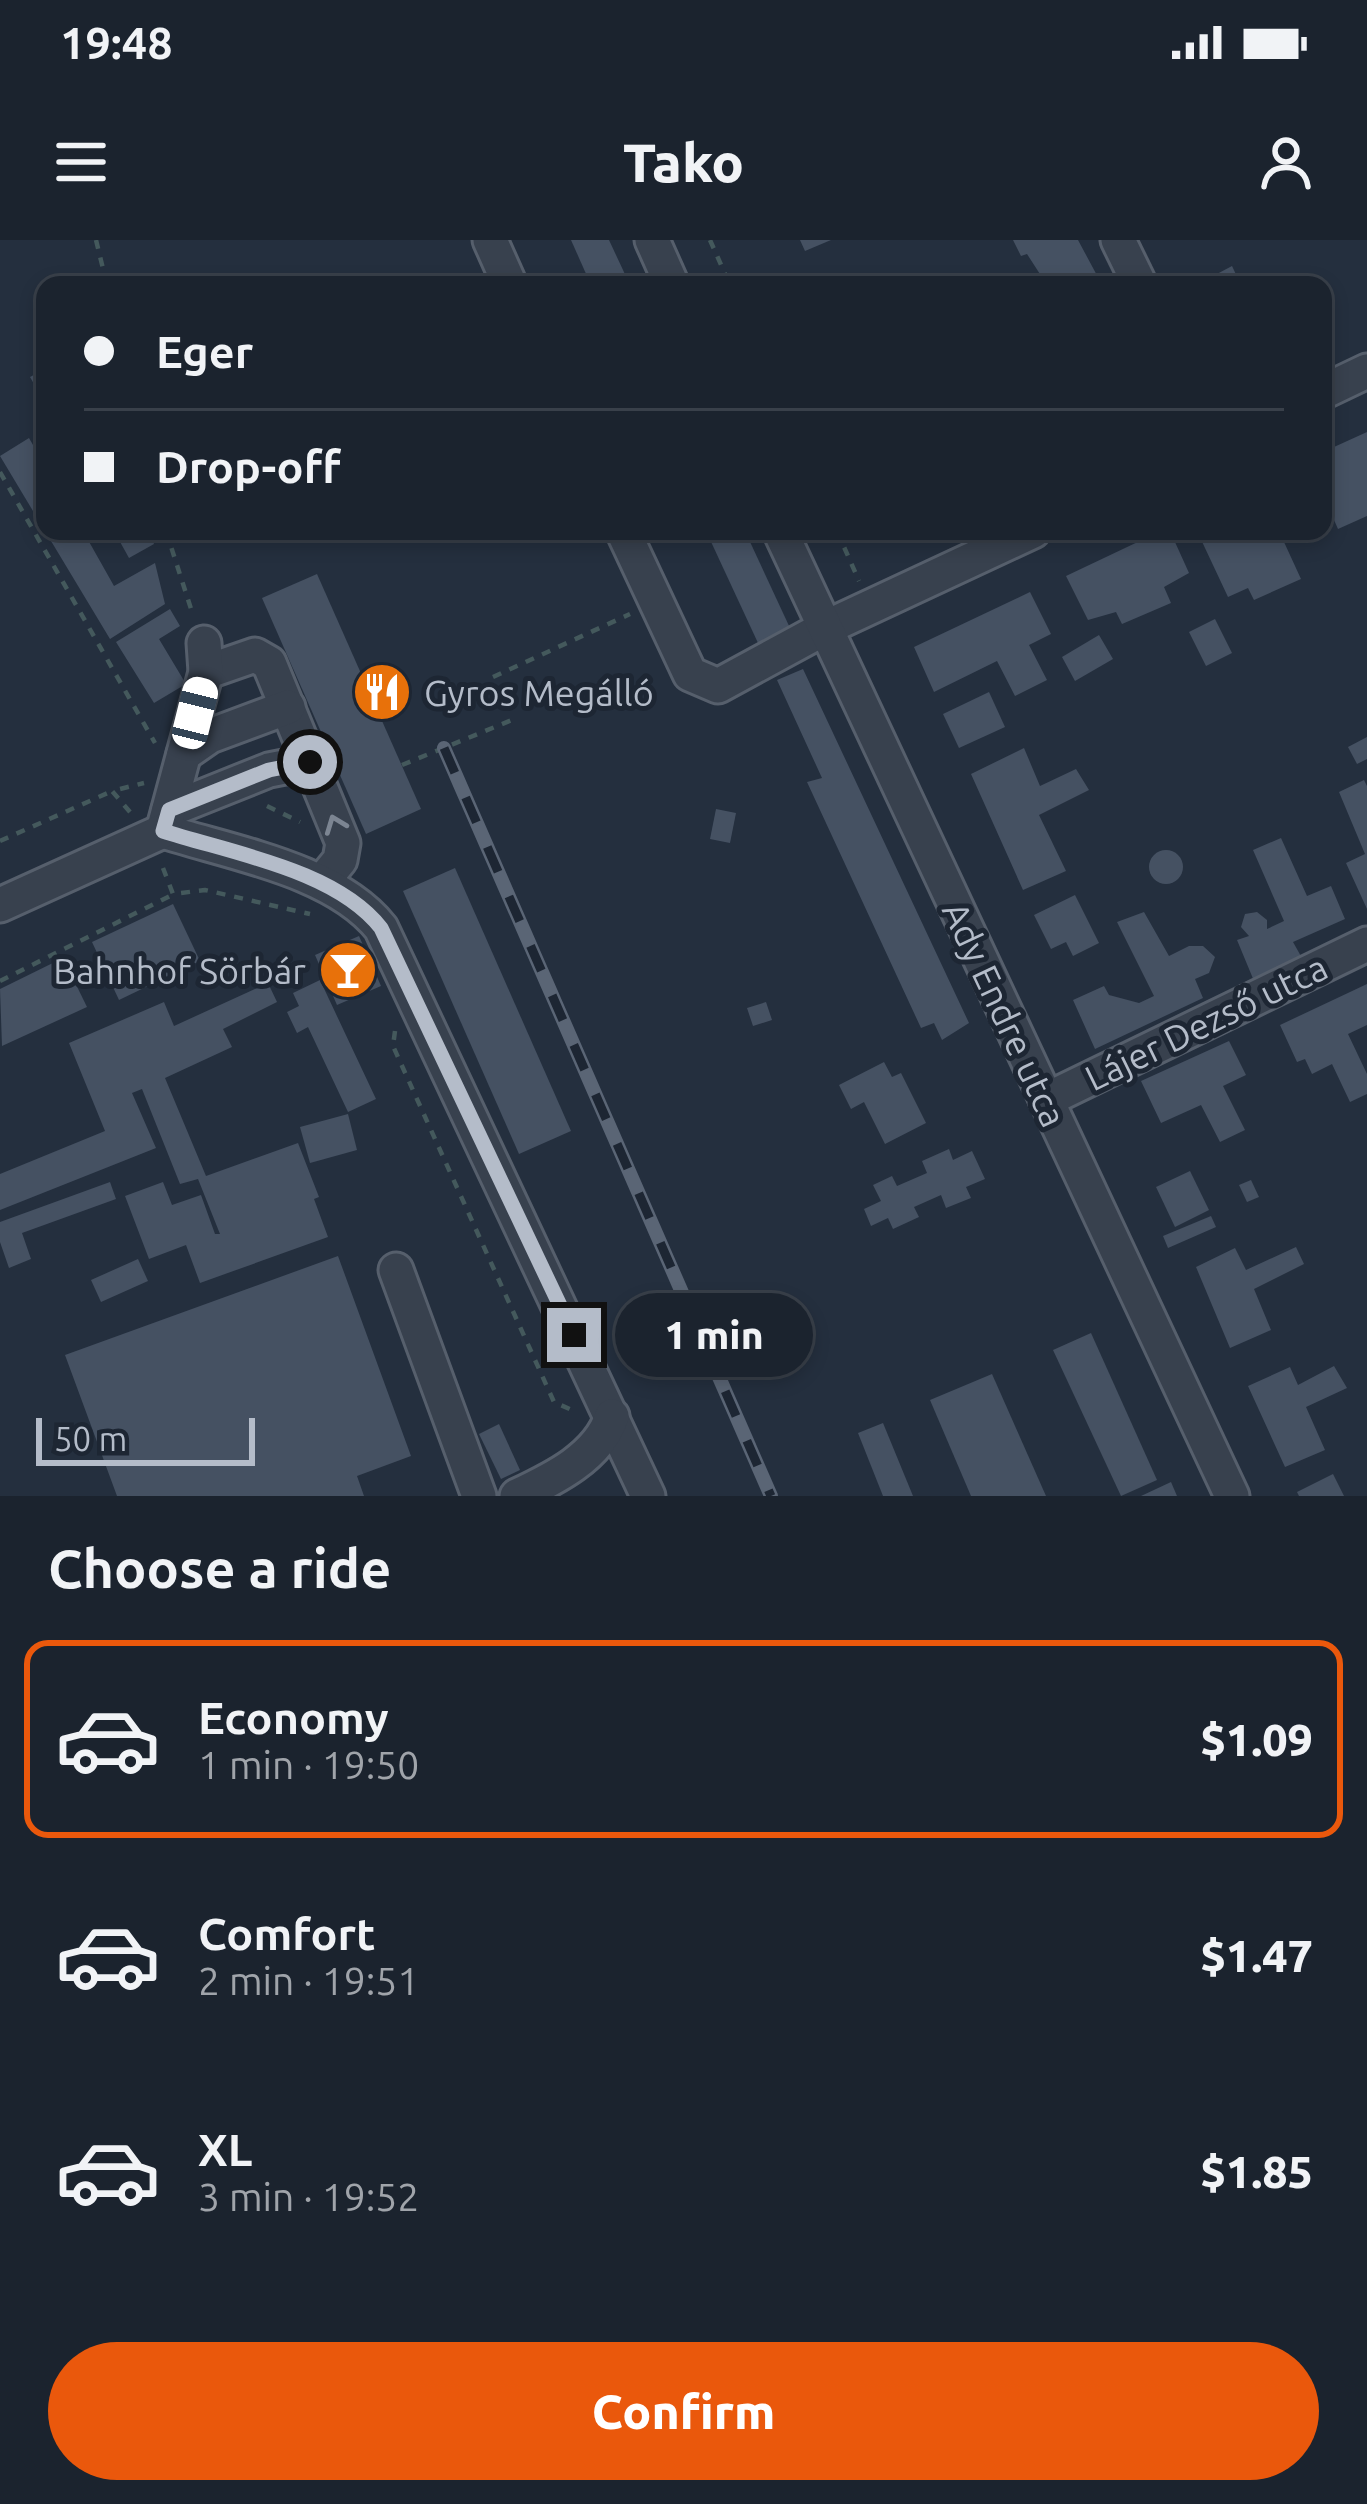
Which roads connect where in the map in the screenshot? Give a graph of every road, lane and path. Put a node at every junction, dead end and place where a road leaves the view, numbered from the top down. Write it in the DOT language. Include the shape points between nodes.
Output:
graph roads {
  1 [pos="97,240"];
  2 [pos="490,240"];
  3 [pos="652,240"];
  4 [pos="710,240"];
  5 [pos="1118,240"];
  6 [pos="105,276"];
  7 [pos="506,276"];
  8 [pos="668,276"];
  9 [pos="726,276"];
  10 [pos="1136,276"];
  11 [pos="1367,371"];
  12 [pos="1332,388"];
  13 [pos="0,472"];
  14 [pos="36,534"];
  15 [pos="40,540"];
  16 [pos="169,540"];
  17 [pos="627,540"];
  18 [pos="784,540"];
  19 [pos="842,540"];
  20 [pos="1014,540"];
  21 [pos="656,602"];
  22 [pos="871,607"];
  23 [pos="823,629"];
  24 [pos="205,657"];
  25 [pos="493,676"];
  26 [pos="288,707"];
  27 [pos="512,720"];
  28 [pos="172,755"];
  29 [pos="310,762"];
  30 [pos="402,766"];
  31 [pos="151,781"];
  32 [pos="226,787"];
  33 [pos="112,791"];
  34 [pos="161,826"];
  35 [pos="0,841"];
  36 [pos="343,843"];
  37 [pos="322,882"];
  38 [pos="172,894"];
  39 [pos="0,905"];
  40 [pos="316,916"];
  41 [pos="1367,944"];
  42 [pos="0,981"];
  43 [pos="395,1030"];
  44 [pos="1046,1100"];
  45 [pos="396,1270"];
  46 [pos="610,1424"];
  47 [pos="479,1496"];
  48 [pos="517,1496"];
  49 [pos="648,1496"];
  50 [pos="1232,1496"];
  1 -- 6 [label="path"];
  2 -- 7 [label="street"];
  3 -- 8 [label="street"];
  4 -- 9 [label="path"];
  5 -- 10 [label="street"];
  11 -- 12 [label="street"];
  13 -- 14 [label="path"];
  15 -- 28 [label="path"];
  16 -- 24 [label="path"];
  17 -- 21 [label="street"];
  18 -- 23 [label="street, Ady Endre utca"];
  19 -- 22 [label="path"];
  20 -- 22 [label="street"];
  21 -- 23 [label="street" via="690,674 718,686"];
  21 -- 25 [label="path"];
  22 -- 23 [label="street"];
  23 -- 44 [label="street, Ady Endre utca"];
  24 -- 26 [label="street" via="263,656"];
  24 -- 28 [label="street"];
  26 -- 28 [label="street"];
  26 -- 29 [label="street"];
  27 -- 30 [label="path"];
  28 -- 34 [label="street"];
  29 -- 32 [label="street"];
  36 -- 29 [label="street, one-way"];
  31 -- 33 [label="path"];
  32 -- 34 [label="street"];
  32 -- 36 [label="path"];
  33 -- 34 [label="path"];
  33 -- 35 [label="path"];
  34 -- 37 [label="street"];
  34 -- 38 [label="path"];
  34 -- 39 [label="street"];
  36 -- 37 [label="street"];
  37 -- 46 [label="street" via="381,928"];
  38 -- 40 [label="path" via="205,890"];
  38 -- 42 [label="path"];
  41 -- 44 [label="street, Lájer Dezső utca"];
  43 -- 46 [label="path" via="393,1046 554,1402"];
  44 -- 50 [label="street, Ady Endre utca"];
  45 -- 47 [label="street"];
  46 -- 48 [label="street" via="560,1476"];
  46 -- 49 [label="street"];
}
